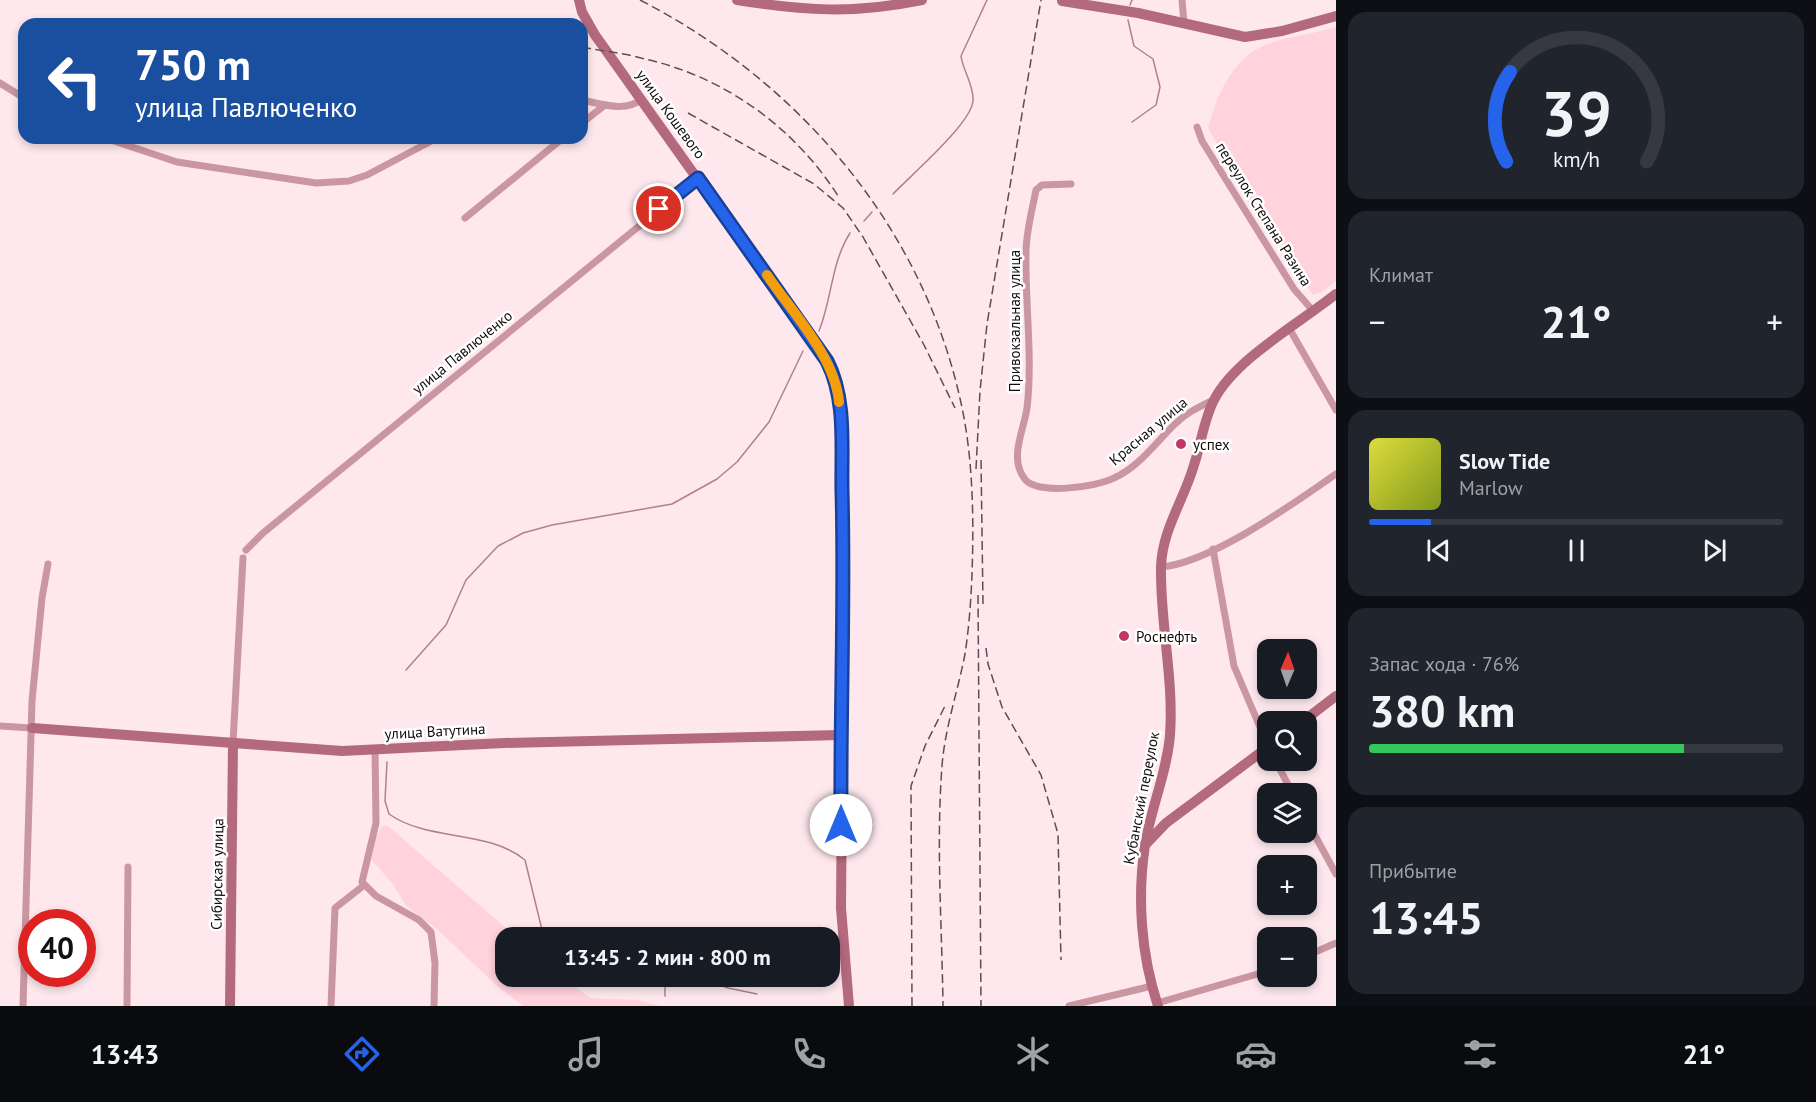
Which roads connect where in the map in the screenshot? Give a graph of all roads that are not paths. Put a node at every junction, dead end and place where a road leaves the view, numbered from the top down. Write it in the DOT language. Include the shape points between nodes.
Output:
graph roads {
  1 [pos="579,0"];
  2 [pos="737,0"];
  3 [pos="922,0"];
  4 [pos="1182,0"];
  5 [pos="1062,1"];
  6 [pos="1336,16"];
  7 [pos="585,18"];
  8 [pos="1184,23"];
  9 [pos="588,24"];
  10 [pos="0,82"];
  11 [pos="18,94"];
  12 [pos="642,99"];
  13 [pos="588,101"];
  14 [pos="605,105"];
  15 [pos="588,118"];
  16 [pos="1197,127"];
  17 [pos="123,144"];
  18 [pos="426,144"];
  19 [pos="556,144"];
  20 [pos="698,178"];
  21 [pos="1071,184"];
  22 [pos="465,218"];
  23 [pos="1336,294"];
  24 [pos="1314,312"];
  25 [pos="1289,328"];
  26 [pos="1213,400"];
  27 [pos="1336,410"];
  28 [pos="1336,474"];
  29 [pos="1030,485"];
  30 [pos="1170,523"];
  31 [pos="1213,549"];
  32 [pos="246,550"];
  33 [pos="243,558"];
  34 [pos="48,564"];
  35 [pos="1161,567"];
  36 [pos="1336,696"];
  37 [pos="1316,711"];
  38 [pos="1257,721"];
  39 [pos="0,726"];
  40 [pos="32,728"];
  41 [pos="841,735"];
  42 [pos="233,743"];
  43 [pos="375,749"];
  44 [pos="1257,755"];
  45 [pos="1317,839"];
  46 [pos="1146,844"];
  47 [pos="128,867"];
  48 [pos="1336,874"];
  49 [pos="363,886"];
  50 [pos="1336,943"];
  51 [pos="1317,951"];
  52 [pos="1257,974"];
  53 [pos="1152,986"];
  54 [pos="1157,1005"];
  55 [pos="23,1006"];
  56 [pos="128,1006"];
  57 [pos="230,1006"];
  58 [pos="331,1006"];
  59 [pos="434,1006"];
  60 [pos="849,1006"];
  61 [pos="1069,1006"];
  1 -- 7 [label="street, улица Кошевого"];
  2 -- 3 [label="street" via="829,11 873,9"];
  4 -- 8 [label="street"];
  5 -- 8 [label="street"];
  6 -- 8 [label="street" via="1253,37"];
  9 -- 12 [label="street, улица Кошевого"];
  10 -- 11 [label="street"];
  12 -- 14 [label="street" via="630,107"];
  12 -- 20 [label="street, улица Кошевого"];
  13 -- 14 [label="street"];
  14 -- 15 [label="street"];
  16 -- 24 [label="street, переулок Степана Разина" via="1294,289"];
  17 -- 18 [label="street" via="177,162 316,183 342,182 367,175"];
  19 -- 22 [label="street"];
  20 -- 32 [label="street, улица Павлюченко"];
  20 -- 41 [label="street, улица Кошевого" via="827,361 837,384 844,542"];
  21 -- 29 [label="street, Привокзальная улица" via="1042,185 1035,190 1026,249 1029,375 1018,453 1021,473"];
  23 -- 24 [label="street, Красная улица"];
  24 -- 25 [label="street, Красная улица"];
  25 -- 26 [label="street, Красная улица" via="1247,361"];
  25 -- 27 [label="street"];
  26 -- 29 [label="street, Красная улица" via="1176,422 1115,478 1043,489"];
  26 -- 30 [label="street, Красная улица" via="1182,502"];
  28 -- 31 [label="street" via="1276,515"];
  30 -- 35 [label="street, Кубанский переулок"];
  31 -- 35 [label="street" via="1178,566"];
  31 -- 38 [label="street" via="1234,666"];
  33 -- 42 [label="street"];
  34 -- 40 [label="street"];
  35 -- 46 [label="street, Кубанский переулок" via="1170,735"];
  36 -- 37 [label="street"];
  39 -- 40 [label="street, улица Ватутина"];
  40 -- 42 [label="street, улица Ватутина"];
  40 -- 55 [label="street"];
  41 -- 43 [label="street, улица Ватутина"];
  41 -- 60 [label="street, улица Кошевого" via="841,908"];
  42 -- 43 [label="street, улица Ватутина" via="342,751"];
  42 -- 57 [label="street, Сибирская улица"];
  43 -- 49 [label="street" via="376,823 364,865"];
  44 -- 46 [label="street" via="1166,823"];
  45 -- 48 [label="street"];
  46 -- 53 [label="street, Кубанский переулок" via="1141,914"];
  47 -- 56 [label="street"];
  49 -- 58 [label="street" via="335,908"];
  49 -- 59 [label="street" via="419,920 431,932"];
  50 -- 51 [label="street"];
  52 -- 54 [label="street"];
  53 -- 54 [label="street, Кубанский переулок"];
  53 -- 61 [label="street"];
}
